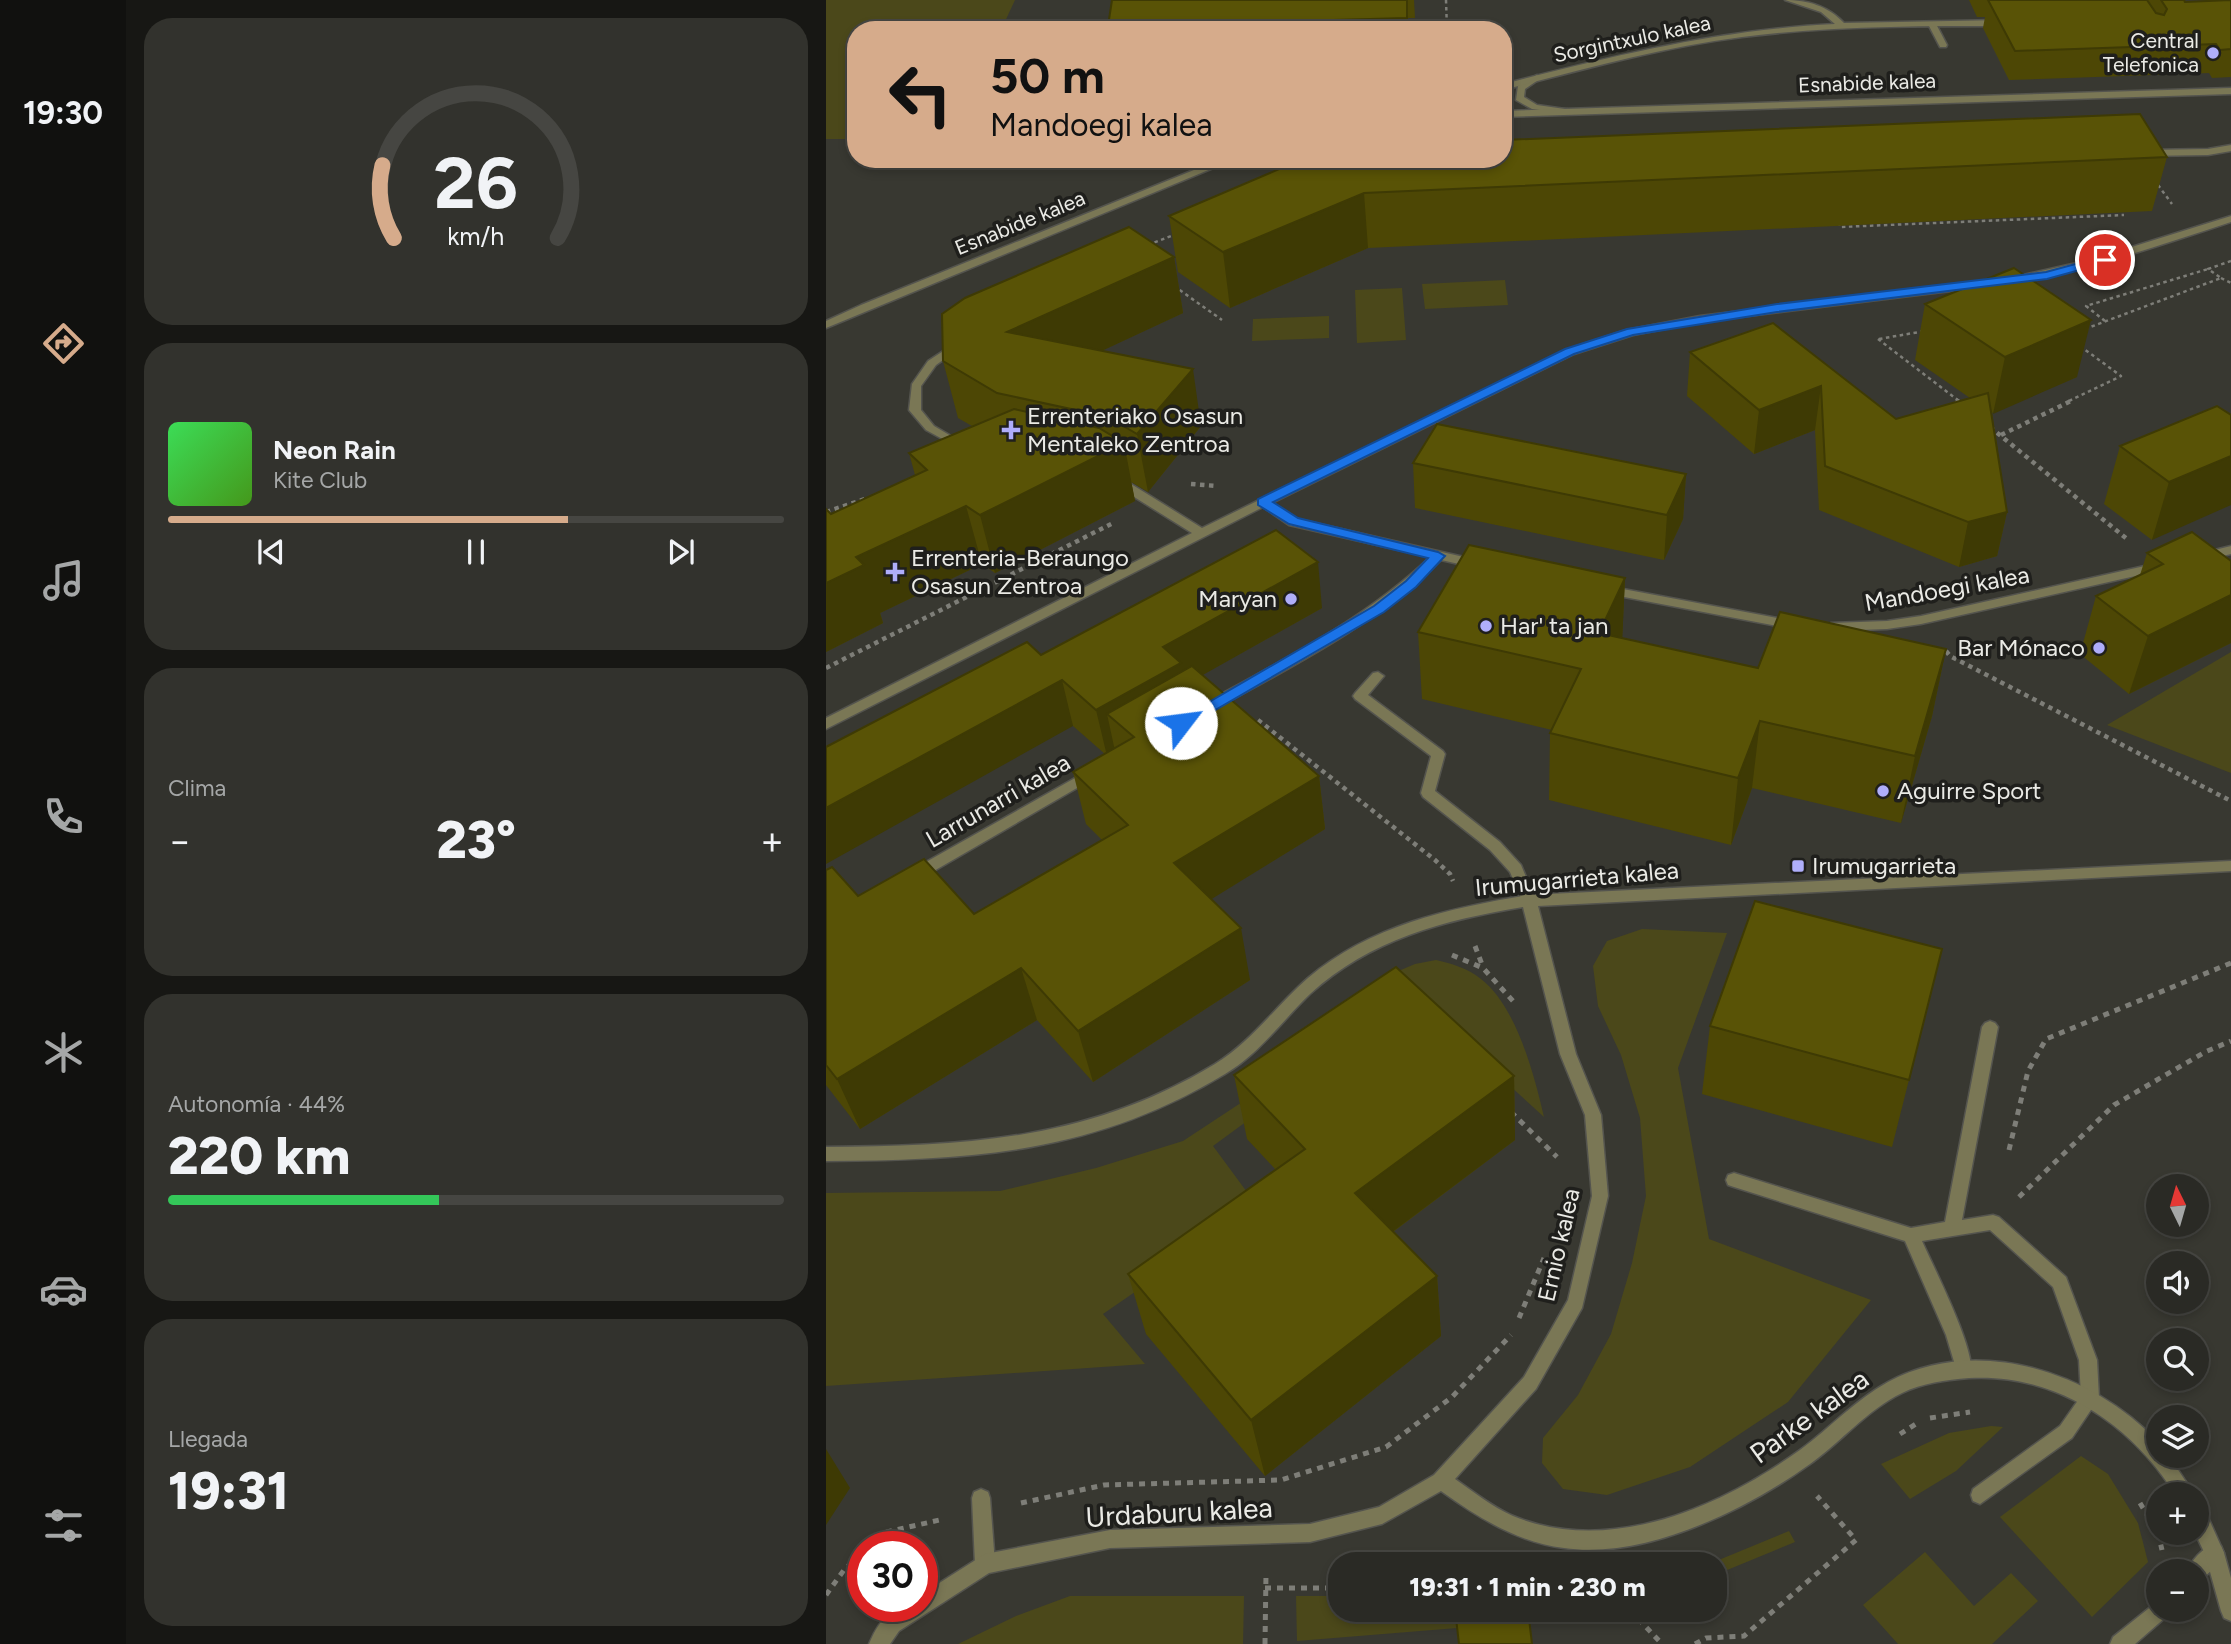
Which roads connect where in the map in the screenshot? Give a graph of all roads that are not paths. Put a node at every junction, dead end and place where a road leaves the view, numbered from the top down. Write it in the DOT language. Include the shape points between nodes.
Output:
graph roads {
  1 [pos="1788,0"];
  2 [pos="2011,23"];
  3 [pos="1932,24"];
  4 [pos="1841,25"];
  5 [pos="1943,45"];
  6 [pos="1537,78"];
  7 [pos="1512,85"];
  8 [pos="2231,91"];
  9 [pos="1571,112"];
  10 [pos="1512,114"];
  11 [pos="2231,148"];
  12 [pos="2136,153"];
  13 [pos="1208,168"];
  14 [pos="2231,219"];
  15 [pos="826,326"];
  16 [pos="972,338"];
  17 [pos="966,447"];
  18 [pos="1102,477"];
  19 [pos="1263,502"];
  20 [pos="1201,533"];
  21 [pos="2231,550"];
  22 [pos="1438,556"];
  23 [pos="1490,566"];
  24 [pos="1596,588"];
  25 [pos="1378,676"];
  26 [pos="1204,710"];
  27 [pos="826,724"];
  28 [pos="1098,770"];
  29 [pos="2231,866"];
  30 [pos="897,885"];
  31 [pos="1530,901"];
  32 [pos="1990,1027"];
  33 [pos="826,1154"];
  34 [pos="1734,1180"];
  35 [pos="1952,1229"];
  36 [pos="1911,1235"];
  37 [pos="1964,1369"];
  38 [pos="2090,1398"];
  39 [pos="1441,1481"];
  40 [pos="2176,1482"];
  41 [pos="1980,1495"];
  42 [pos="981,1504"];
  43 [pos="2209,1542"];
  44 [pos="2214,1553"];
  45 [pos="2208,1559"];
  46 [pos="985,1564"];
  47 [pos="938,1595"];
  48 [pos="2231,1611"];
  49 [pos="2146,1621"];
  50 [pos="895,1622"];
  51 [pos="879,1644"];
  52 [pos="2120,1644"];
  1 -- 4 [label="street" via="1818,7"];
  2 -- 3 [label="street, Sorgintxulo kalea"];
  3 -- 4 [label="street, Sorgintxulo kalea"];
  3 -- 5 [label="street"];
  4 -- 6 [label="street, Sorgintxulo kalea" via="1742,34"];
  6 -- 7 [label="street, Sorgintxulo kalea"];
  6 -- 9 [label="street" via="1521,88 1520,98 1535,107"];
  8 -- 9 [label="street, Esnabide kalea"];
  9 -- 10 [label="street, Esnabide kalea"];
  11 -- 12 [label="street"];
  13 -- 15 [label="street, Esnabide kalea"];
  14 -- 19 [label="street" via="2047,276 1777,308 1631,332 1570,352"];
  16 -- 17 [label="street" via="932,363 916,386 915,410 930,428"];
  18 -- 20 [label="street" via="1115,480"];
  19 -- 20 [label="street"];
  19 -- 22 [label="street" via="1293,522"];
  20 -- 27 [label="street"];
  21 -- 24 [label="street, Mandoegi kalea" via="1921,620 1876,626 1754,620"];
  22 -- 23 [label="street"];
  22 -- 26 [label="street" via="1379,609"];
  25 -- 31 [label="street, Ernio kalea" via="1360,696 1438,754 1428,793 1495,846 1516,869"];
  28 -- 30 [label="street, Larrunarri kalea"];
  29 -- 31 [label="street, Irumugarrieta kalea"];
  31 -- 33 [label="street, Irumugarrieta kalea" via="1416,924 1362,946 1315,980 1225,1066 1151,1108 1081,1132 998,1149"];
  31 -- 39 [label="street, Ernio kalea" via="1568,1054 1593,1115 1600,1196 1576,1302 1530,1383"];
  32 -- 35 [label="street"];
  34 -- 36 [label="street"];
  35 -- 36 [label="street"];
  35 -- 38 [label="street" via="1993,1222 2060,1282 2088,1360"];
  36 -- 37 [label="street" via="1955,1335"];
  37 -- 38 [label="street, Parke kalea" via="2011,1371 2053,1381"];
  37 -- 39 [label="street, Parke kalea" via="1919,1378 1873,1400 1795,1464 1744,1497 1677,1524 1611,1540 1566,1540 1500,1519"];
  38 -- 40 [label="street, Parke kalea" via="2125,1423"];
  38 -- 41 [label="street" via="2066,1432"];
  39 -- 46 [label="street, Urdaburu kalea" via="1382,1515 1310,1533 1110,1539"];
  42 -- 46 [label="street"];
  43 -- 44 [label="street"];
  44 -- 45 [label="street"];
  44 -- 48 [label="street"];
  46 -- 47 [label="street, Urdaburu kalea"];
  49 -- 52 [label="street"];
  50 -- 51 [label="street, Urdaburu kalea"];
}
